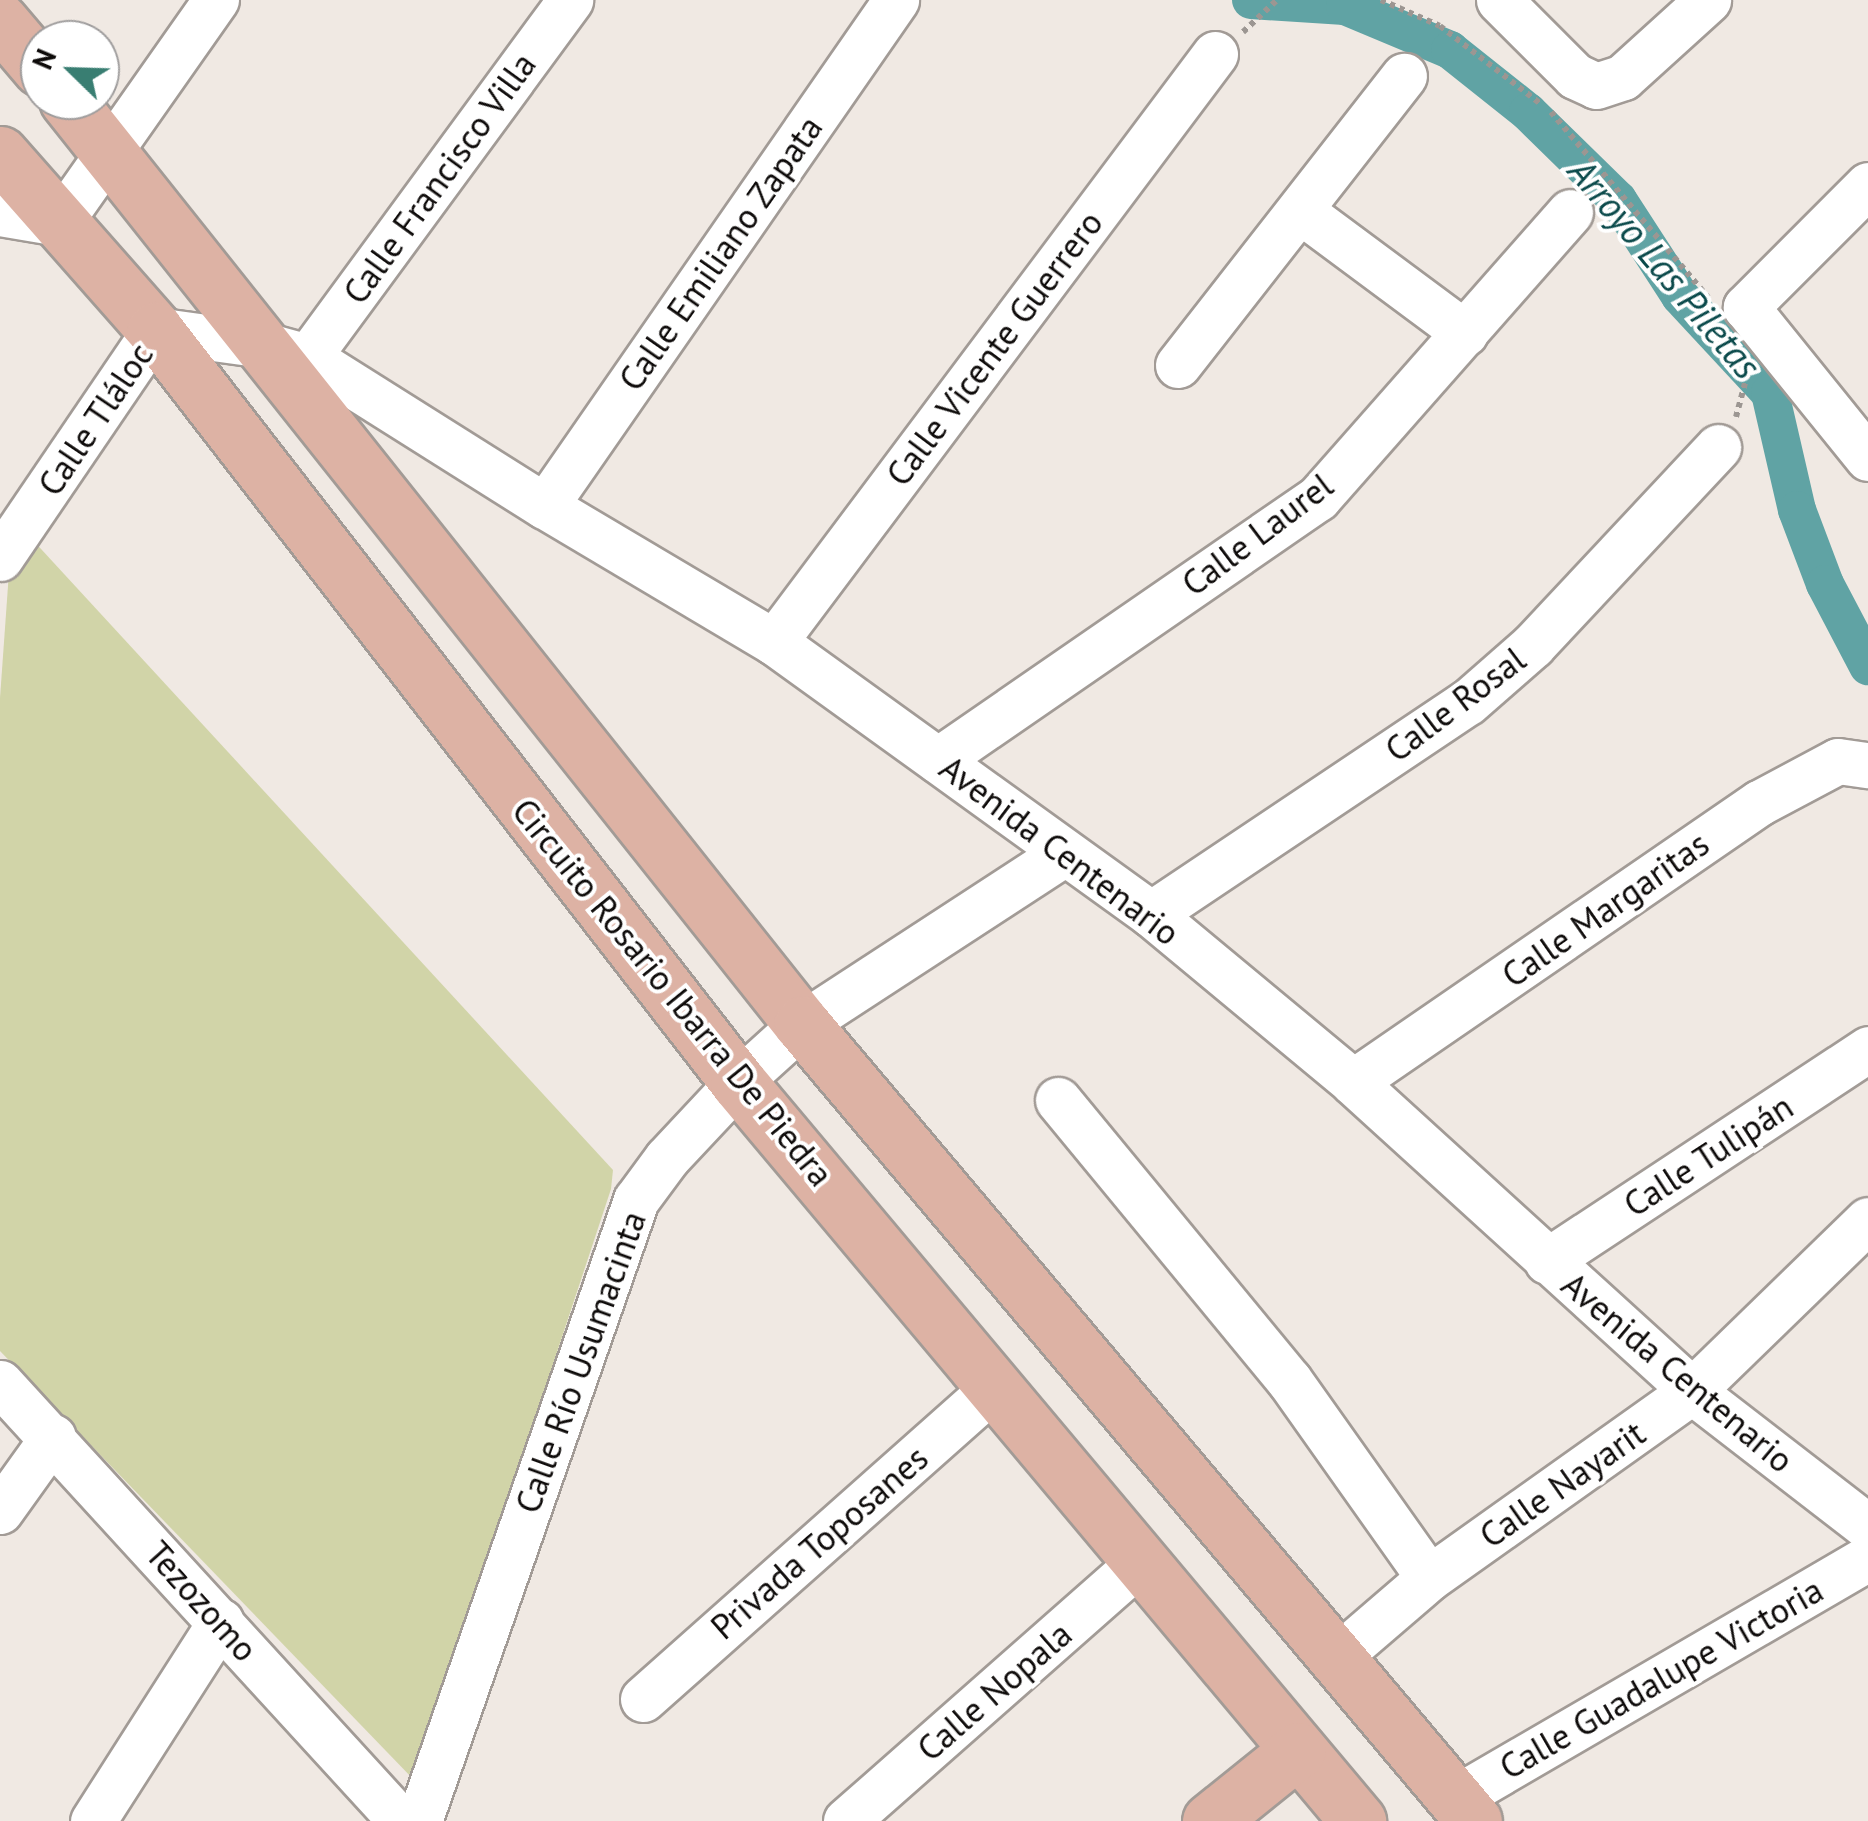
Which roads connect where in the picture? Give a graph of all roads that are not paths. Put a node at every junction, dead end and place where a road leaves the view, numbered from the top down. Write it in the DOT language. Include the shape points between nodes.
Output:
graph roads {
  1 [pos="216,0"];
  2 [pos="570,0"];
  3 [pos="896,0"];
  4 [pos="1500,0"];
  5 [pos="1708,0"];
  6 [pos="0,22"];
  7 [pos="20,45"];
  8 [pos="1214,54"];
  9 [pos="1404,76"];
  10 [pos="84,120"];
  11 [pos="110,151"];
  12 [pos="0,154"];
  13 [pos="1868,184"];
  14 [pos="1302,212"];
  15 [pos="1570,212"];
  16 [pos="0,214"];
  17 [pos="59,223"];
  18 [pos="156,330"];
  19 [pos="1466,332"];
  20 [pos="286,351"];
  21 [pos="1178,365"];
  22 [pos="1718,447"];
  23 [pos="1868,458"];
  24 [pos="545,506"];
  25 [pos="0,558"];
  26 [pos="774,642"];
  27 [pos="938,760"];
  28 [pos="1853,763"];
  29 [pos="1064,852"];
  30 [pos="1151,914"];
  31 [pos="802,1024"];
  32 [pos="1868,1049"];
  33 [pos="738,1082"];
  34 [pos="1353,1082"];
  35 [pos="1058,1100"];
  36 [pos="1868,1220"];
  37 [pos="1547,1260"];
  38 [pos="0,1383"];
  39 [pos="996,1386"];
  40 [pos="1692,1392"];
  41 [pos="53,1438"];
  42 [pos="0,1510"];
  43 [pos="1868,1527"];
  44 [pos="1868,1558"];
  45 [pos="1142,1560"];
  46 [pos="1429,1578"];
  47 [pos="221,1621"];
  48 [pos="1336,1658"];
  49 [pos="642,1698"];
  50 [pos="1298,1750"];
  51 [pos="1464,1810"];
  52 [pos="92,1821"];
  53 [pos="401,1821"];
  54 [pos="418,1821"];
  55 [pos="846,1821"];
  56 [pos="1210,1821"];
  57 [pos="1358,1821"];
  1 -- 11 [label="street"];
  2 -- 20 [label="street, Calle Francisco Villa"];
  3 -- 24 [label="street, Calle Emiliano Zapata"];
  4 -- 5 [label="street" via="1575,76 1596,86 1623,77"];
  6 -- 7 [label="main road"];
  8 -- 26 [label="street, Calle Vicente Guerrero"];
  9 -- 14 [label="street"];
  10 -- 11 [label="main road"];
  11 -- 17 [label="street"];
  11 -- 20 [label="main road"];
  12 -- 17 [label="main road, Circuito Rosario Ibarra De Piedra"];
  13 -- 23 [label="street" via="1731,307"];
  14 -- 19 [label="street"];
  14 -- 21 [label="street"];
  15 -- 19 [label="street, Calle Laurel"];
  16 -- 17 [label="street"];
  17 -- 18 [label="main road, Circuito Rosario Ibarra De Piedra"];
  18 -- 20 [label="street, Avenida Centenario"];
  18 -- 25 [label="street, Calle Tláloc"];
  18 -- 33 [label="main road, Circuito Rosario Ibarra De Piedra"];
  19 -- 27 [label="street, Calle Laurel" via="1318,498"];
  20 -- 24 [label="street, Avenida Centenario"];
  20 -- 31 [label="main road"];
  22 -- 30 [label="street, Calle Rosal" via="1534,645 1468,702"];
  24 -- 26 [label="street, Avenida Centenario"];
  26 -- 27 [label="street, Avenida Centenario"];
  27 -- 29 [label="street, Avenida Centenario"];
  28 -- 34 [label="street, Calle Margaritas" via="1759,803"];
  29 -- 30 [label="street, Avenida Centenario"];
  29 -- 31 [label="street, Calle Río Usumacinta"];
  30 -- 34 [label="street, Avenida Centenario"];
  31 -- 33 [label="street, Calle Río Usumacinta"];
  31 -- 48 [label="main road"];
  32 -- 37 [label="street, Calle Tulipán"];
  33 -- 39 [label="main road, Circuito Rosario Ibarra De Piedra"];
  33 -- 54 [label="street, Calle Río Usumacinta" via="636,1200"];
  34 -- 37 [label="street, Avenida Centenario"];
  35 -- 46 [label="street" via="1290,1380"];
  36 -- 40 [label="street, Calle Nayarit"];
  37 -- 40 [label="street, Avenida Centenario"];
  38 -- 41 [label="street, Tezozomo"];
  39 -- 45 [label="main road, Circuito Rosario Ibarra De Piedra"];
  39 -- 49 [label="street, Privada Toposanes"];
  40 -- 43 [label="street, Avenida Centenario"];
  40 -- 46 [label="street, Calle Nayarit"];
  41 -- 42 [label="street"];
  41 -- 47 [label="street, Tezozomo"];
  44 -- 51 [label="street, Calle Guadalupe Victoria"];
  45 -- 50 [label="main road, Circuito Rosario Ibarra De Piedra"];
  45 -- 55 [label="street, Calle Nopala"];
  46 -- 48 [label="street, Calle Nayarit"];
  47 -- 52 [label="street"];
  47 -- 53 [label="street, Tezozomo"];
  48 -- 51 [label="main road"];
  50 -- 56 [label="main road"];
  50 -- 57 [label="main road, Circuito Rosario Ibarra De Piedra"];
}
